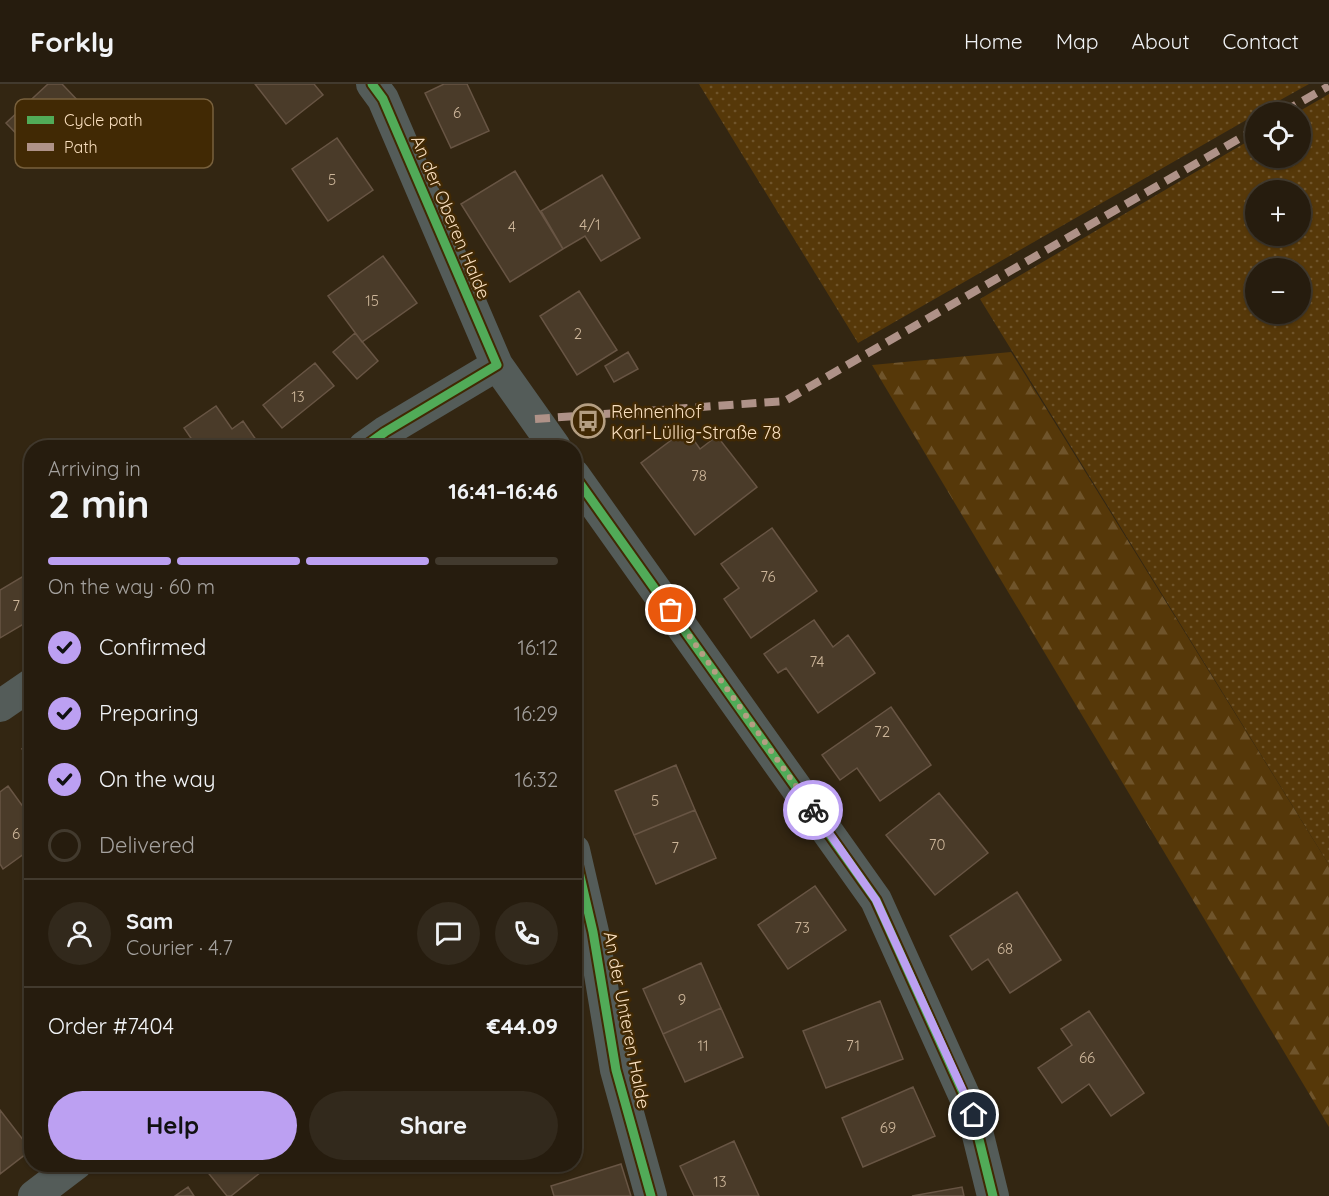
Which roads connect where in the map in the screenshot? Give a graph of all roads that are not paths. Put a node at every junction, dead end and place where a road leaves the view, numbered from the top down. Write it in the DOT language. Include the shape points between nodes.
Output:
graph roads {
  1 [pos="372,84"];
  2 [pos="497,365"];
  3 [pos="385,440"];
  4 [pos="550,440"];
  5 [pos="582,486"];
  6 [pos="24,690"];
  7 [pos="0,706"];
  8 [pos="582,885"];
  9 [pos="66,1172"];
  10 [pos="34,1196"];
  11 [pos="651,1196"];
  12 [pos="993,1196"];
  1 -- 2 [label="street, An der Oberen Halde" via="382,99"];
  2 -- 3 [label="street"];
  2 -- 4 [label="street, An der Oberen Halde"];
  5 -- 12 [label="street" via="876,900 974,1115"];
  6 -- 7 [label="street"];
  8 -- 11 [label="street, An der Unteren Halde" via="616,1070"];
  9 -- 10 [label="street"];
}
